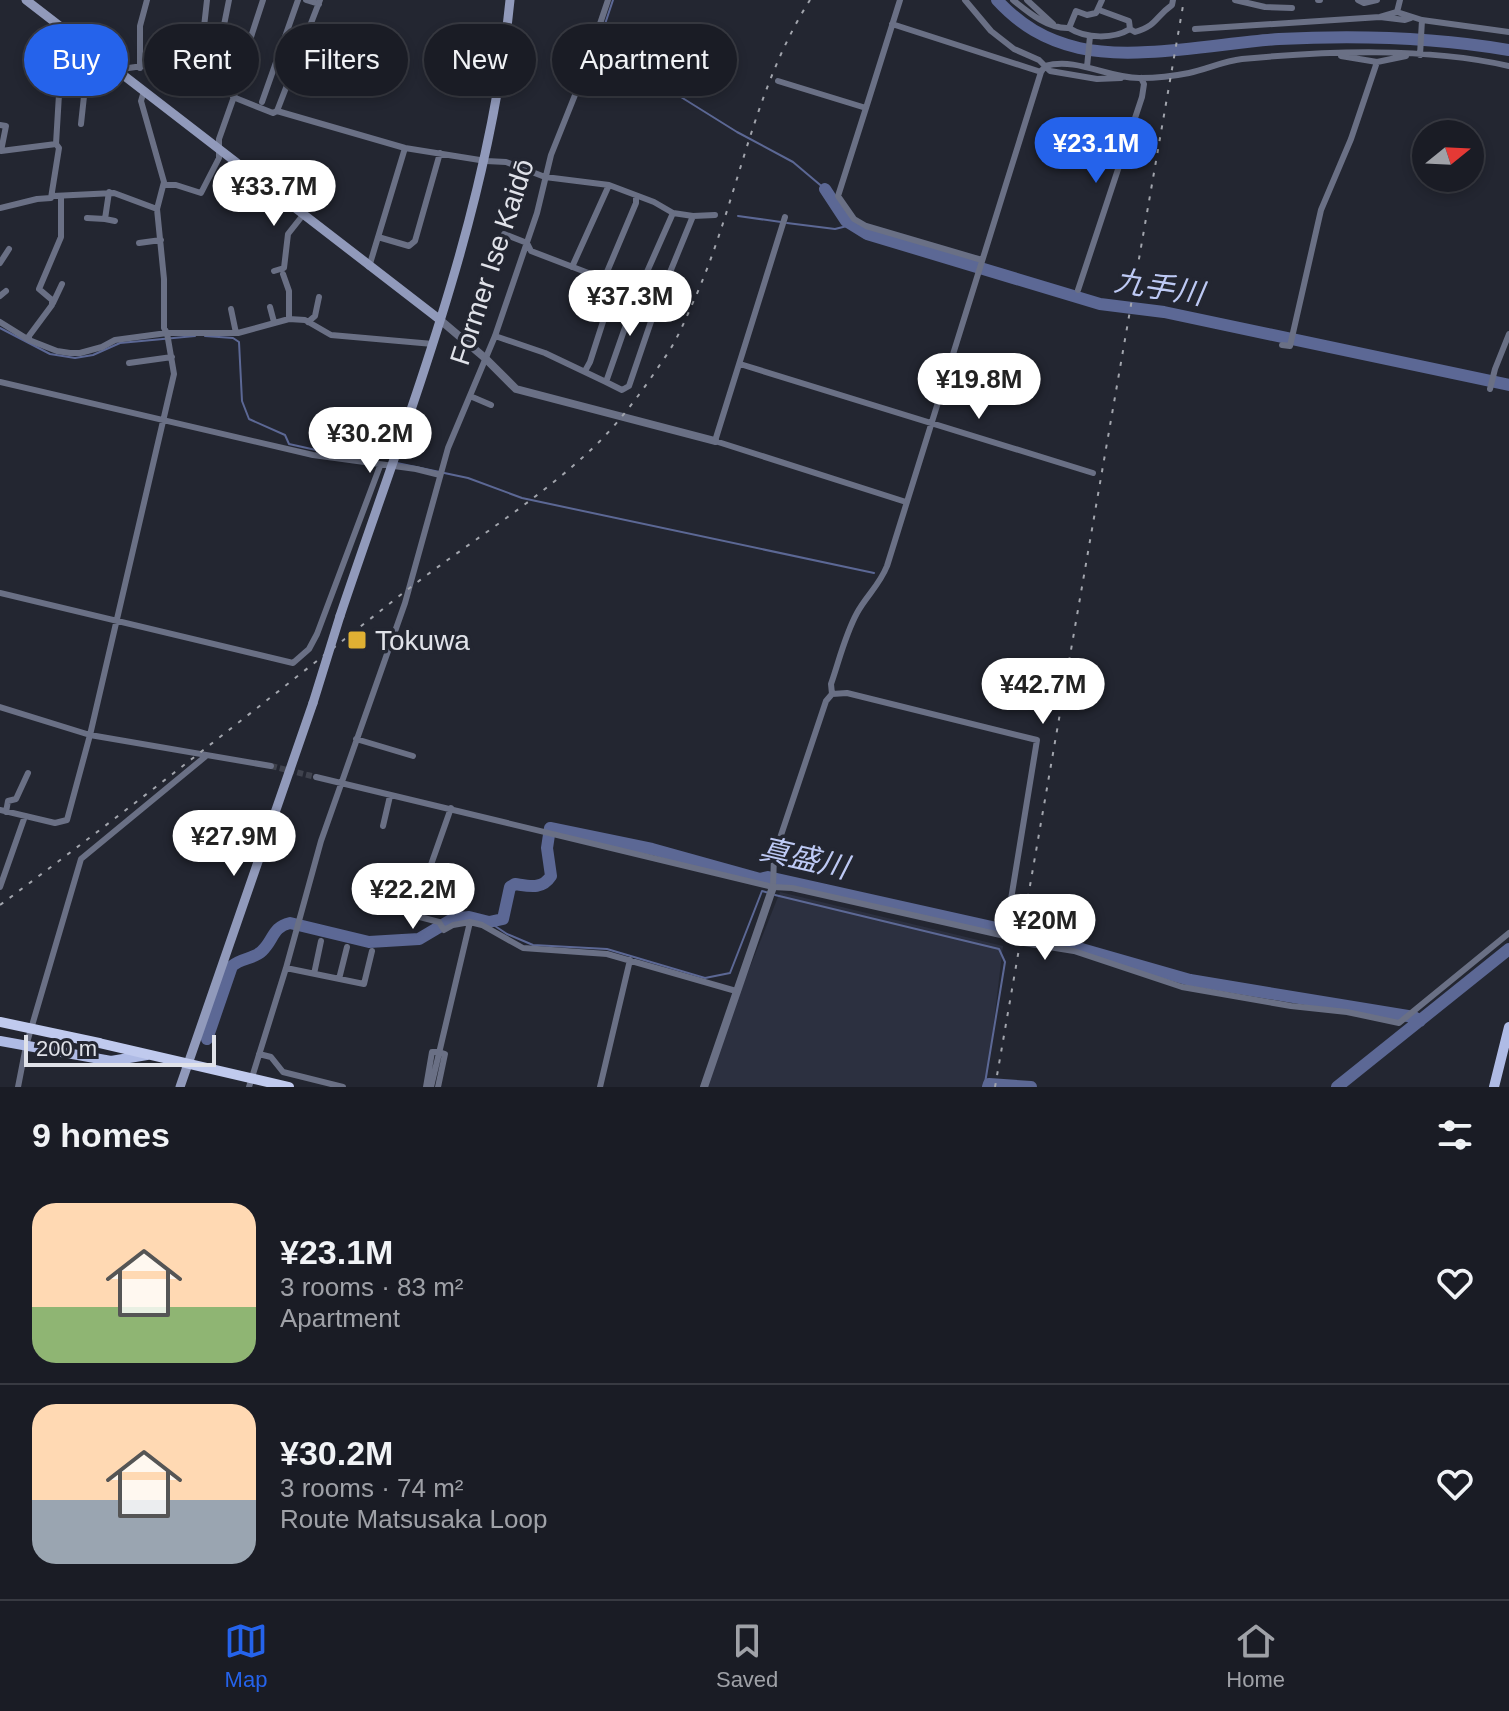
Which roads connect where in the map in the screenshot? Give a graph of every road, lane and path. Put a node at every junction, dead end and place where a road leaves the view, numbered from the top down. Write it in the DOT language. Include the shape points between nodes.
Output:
graph roads {
  1 [pos="26,0"];
  2 [pos="147,0"];
  3 [pos="207,0"];
  4 [pos="229,0"];
  5 [pos="263,0"];
  6 [pos="298,0"];
  7 [pos="306,0"];
  8 [pos="510,0"];
  9 [pos="608,0"];
  10 [pos="900,0"];
  11 [pos="965,0"];
  12 [pos="1013,0"];
  13 [pos="1027,0"];
  14 [pos="1102,0"];
  15 [pos="1173,0"];
  16 [pos="1235,0"];
  17 [pos="1358,0"];
  18 [pos="1377,0"];
  19 [pos="1400,0"];
  20 [pos="320,2"];
  21 [pos="38,4"];
  22 [pos="1292,8"];
  23 [pos="1099,10"];
  24 [pos="1397,12"];
  25 [pos="1380,17"];
  26 [pos="1411,18"];
  27 [pos="1422,20"];
  28 [pos="62,24"];
  29 [pos="204,24"];
  30 [pos="224,24"];
  31 [pos="255,24"];
  32 [pos="892,24"];
  33 [pos="1059,28"];
  34 [pos="1069,28"];
  35 [pos="1130,29"];
  36 [pos="1195,29"];
  37 [pos="1509,32"];
  38 [pos="1090,36"];
  39 [pos="1337,54"];
  40 [pos="1408,55"];
  41 [pos="1420,55"];
  42 [pos="1377,62"];
  43 [pos="1087,65"];
  44 [pos="1509,66"];
  45 [pos="144,67"];
  46 [pos="140,68"];
  47 [pos="1043,69"];
  48 [pos="128,70"];
  49 [pos="1122,78"];
  50 [pos="1141,78"];
  51 [pos="128,79"];
  52 [pos="778,81"];
  53 [pos="144,91"];
  54 [pos="59,96"];
  55 [pos="84,96"];
  56 [pos="150,96"];
  57 [pos="233,97"];
  58 [pos="262,102"];
  59 [pos="866,108"];
  60 [pos="277,111"];
  61 [pos="81,124"];
  62 [pos="0,125"];
  63 [pos="56,144"];
  64 [pos="405,148"];
  65 [pos="220,150"];
  66 [pos="440,153"];
  67 [pos="486,161"];
  68 [pos="56,172"];
  69 [pos="64,174"];
  70 [pos="545,177"];
  71 [pos="81,183"];
  72 [pos="164,185"];
  73 [pos="609,185"];
  74 [pos="109,192"];
  75 [pos="85,194"];
  76 [pos="53,196"];
  77 [pos="636,196"];
  78 [pos="61,197"];
  79 [pos="0,208"];
  80 [pos="157,209"];
  81 [pos="673,213"];
  82 [pos="303,215"];
  83 [pos="715,215"];
  84 [pos="693,216"];
  85 [pos="785,217"];
  86 [pos="87,218"];
  87 [pos="105,219"];
  88 [pos="115,221"];
  89 [pos="504,234"];
  90 [pos="378,237"];
  91 [pos="161,240"];
  92 [pos="139,243"];
  93 [pos="527,243"];
  94 [pos="9,249"];
  95 [pos="982,260"];
  96 [pos="0,263"];
  97 [pos="369,267"];
  98 [pos="572,267"];
  99 [pos="274,271"];
  100 [pos="283,274"];
  101 [pos="62,284"];
  102 [pos="1078,290"];
  103 [pos="319,297"];
  104 [pos="634,303"];
  105 [pos="657,304"];
  106 [pos="52,305"];
  107 [pos="270,307"];
  108 [pos="231,309"];
  109 [pos="289,319"];
  110 [pos="439,319"];
  111 [pos="0,322"];
  112 [pos="274,322"];
  113 [pos="308,322"];
  114 [pos="167,333"];
  115 [pos="236,333"];
  116 [pos="1509,334"];
  117 [pos="495,336"];
  118 [pos="29,340"];
  119 [pos="433,344"];
  120 [pos="1282,345"];
  121 [pos="172,357"];
  122 [pos="485,358"];
  123 [pos="129,363"];
  124 [pos="740,364"];
  125 [pos="585,371"];
  126 [pos="0,382"];
  127 [pos="606,382"];
  128 [pos="1490,389"];
  129 [pos="470,396"];
  130 [pos="491,405"];
  131 [pos="163,419"];
  132 [pos="931,421"];
  133 [pos="715,441"];
  134 [pos="385,466"];
  135 [pos="1093,473"];
  136 [pos="440,475"];
  137 [pos="906,502"];
  138 [pos="0,593"];
  139 [pos="116,619"];
  140 [pos="832,694"];
  141 [pos="0,707"];
  142 [pos="90,735"];
  143 [pos="356,739"];
  144 [pos="206,756"];
  145 [pos="413,756"];
  146 [pos="271,766"];
  147 [pos="28,773"];
  148 [pos="316,777"];
  149 [pos="341,785"];
  150 [pos="390,796"];
  151 [pos="451,808"];
  152 [pos="3,811"];
  153 [pos="25,816"];
  154 [pos="383,826"];
  155 [pos="0,887"];
  156 [pos="772,891"];
  157 [pos="470,922"];
  158 [pos="1509,933"];
  159 [pos="1005,936"];
  160 [pos="321,941"];
  161 [pos="347,947"];
  162 [pos="372,951"];
  163 [pos="630,960"];
  164 [pos="286,968"];
  165 [pos="314,974"];
  166 [pos="339,979"];
  167 [pos="736,991"];
  168 [pos="0,1022"];
  169 [pos="1509,1027"];
  170 [pos="0,1041"];
  171 [pos="26,1046"];
  172 [pos="439,1052"];
  173 [pos="259,1054"];
  174 [pos="147,1055"];
  175 [pos="187,1065"];
  176 [pos="250,1083"];
  177 [pos="18,1087"];
  178 [pos="180,1087"];
  179 [pos="289,1087"];
  180 [pos="343,1087"];
  181 [pos="428,1087"];
  182 [pos="438,1087"];
  183 [pos="600,1087"];
  184 [pos="704,1087"];
  185 [pos="1494,1087"];
  1 -- 21 [label="main road"];
  2 -- 46 [label="street" via="140,26"];
  3 -- 29 [label="street"];
  4 -- 30 [label="street"];
  5 -- 31 [label="street"];
  6 -- 58 [label="street"];
  7 -- 20 [label="street"];
  8 -- 67 [label="main road"];
  9 -- 70 [label="street, Former Ise Kaidō"];
  10 -- 32 [label="street"];
  11 -- 47 [label="street" via="991,31 1039,60"];
  12 -- 33 [label="street"];
  13 -- 33 [label="street"];
  14 -- 23 [label="street"];
  15 -- 35 [label="street" via="1156,23 1135,32"];
  16 -- 22 [label="street"];
  17 -- 18 [label="street"];
  19 -- 24 [label="street"];
  20 -- 60 [label="street"];
  21 -- 28 [label="main road"];
  23 -- 34 [label="street" via="1087,15 1076,11"];
  23 -- 35 [label="street" via="1129,21"];
  24 -- 25 [label="street"];
  24 -- 26 [label="street"];
  25 -- 26 [label="street"];
  25 -- 36 [label="street"];
  26 -- 27 [label="street"];
  27 -- 37 [label="street"];
  27 -- 41 [label="street"];
  32 -- 47 [label="street"];
  32 -- 59 [label="street"];
  33 -- 34 [label="street"];
  34 -- 38 [label="street"];
  35 -- 38 [label="street"];
  38 -- 43 [label="street"];
  39 -- 40 [label="street"];
  39 -- 42 [label="street"];
  39 -- 50 [label="street" via="1238,60"];
  40 -- 41 [label="street"];
  40 -- 42 [label="street"];
  41 -- 44 [label="street"];
  42 -- 120 [label="street" via="1321,210 1290,346"];
  43 -- 47 [label="street"];
  43 -- 49 [label="street"];
  45 -- 46 [label="street"];
  46 -- 48 [label="street"];
  47 -- 49 [label="street"];
  47 -- 95 [label="street"];
  49 -- 50 [label="street"];
  50 -- 102 [label="street" via="1142,97"];
  51 -- 53 [label="main road"];
  52 -- 59 [label="street"];
  53 -- 72 [label="street" via="141,101"];
  54 -- 63 [label="street"];
  55 -- 61 [label="street"];
  56 -- 65 [label="main road"];
  57 -- 60 [label="street"];
  57 -- 65 [label="street"];
  59 -- 95 [label="street" via="838,196 845,208 854,219 882,232"];
  60 -- 64 [label="street"];
  62 -- 63 [label="street" via="6,126 1,151"];
  63 -- 68 [label="street"];
  64 -- 66 [label="street"];
  64 -- 90 [label="street"];
  65 -- 72 [label="street" via="201,193"];
  65 -- 82 [label="main road"];
  66 -- 67 [label="street"];
  66 -- 90 [label="street" via="415,241 409,246"];
  67 -- 70 [label="street" via="506,162"];
  67 -- 110 [label="main road"];
  68 -- 69 [label="street"];
  68 -- 76 [label="street"];
  70 -- 73 [label="street"];
  70 -- 93 [label="street, Former Ise Kaidō"];
  71 -- 75 [label="street"];
  72 -- 80 [label="street"];
  73 -- 77 [label="street"];
  73 -- 98 [label="street"];
  74 -- 75 [label="street"];
  74 -- 80 [label="street"];
  74 -- 87 [label="street"];
  75 -- 78 [label="street"];
  76 -- 78 [label="street"];
  76 -- 79 [label="street"];
  77 -- 81 [label="street"];
  77 -- 98 [label="street" via="604,279"];
  78 -- 106 [label="street" via="61,237 39,289"];
  80 -- 91 [label="street"];
  81 -- 84 [label="street"];
  81 -- 104 [label="street"];
  82 -- 97 [label="main road"];
  82 -- 99 [label="street" via="288,234 284,268"];
  83 -- 84 [label="street"];
  84 -- 105 [label="street"];
  85 -- 124 [label="street"];
  86 -- 87 [label="street"];
  87 -- 88 [label="street"];
  89 -- 93 [label="street"];
  90 -- 97 [label="street"];
  91 -- 92 [label="street"];
  91 -- 114 [label="street"];
  93 -- 98 [label="street" via="531,251"];
  93 -- 117 [label="street, Former Ise Kaidō"];
  94 -- 96 [label="street"];
  95 -- 132 [label="street"];
  97 -- 110 [label="main road"];
  100 -- 109 [label="street"];
  101 -- 106 [label="street"];
  103 -- 113 [label="street"];
  104 -- 105 [label="street"];
  104 -- 125 [label="street" via="609,303"];
  104 -- 127 [label="street"];
  105 -- 127 [label="street" via="629,386 622,390"];
  106 -- 118 [label="street"];
  107 -- 112 [label="street"];
  108 -- 115 [label="street"];
  109 -- 112 [label="street"];
  109 -- 113 [label="street"];
  110 -- 119 [label="main road"];
  110 -- 122 [label="street"];
  111 -- 118 [label="street"];
  112 -- 115 [label="street"];
  113 -- 119 [label="street" via="331,335"];
  114 -- 115 [label="street"];
  114 -- 118 [label="street" via="115,340 80,353"];
  114 -- 121 [label="street"];
  116 -- 128 [label="street"];
  117 -- 122 [label="street, Former Ise Kaidō"];
  117 -- 125 [label="street"];
  119 -- 134 [label="main road"];
  121 -- 123 [label="street"];
  121 -- 131 [label="street" via="174,374"];
  122 -- 129 [label="street, Former Ise Kaidō"];
  122 -- 133 [label="street" via="527,393"];
  124 -- 132 [label="street"];
  124 -- 133 [label="street"];
  125 -- 127 [label="street"];
  126 -- 131 [label="street"];
  129 -- 130 [label="street"];
  129 -- 136 [label="street, Former Ise Kaidō"];
  131 -- 134 [label="street"];
  131 -- 139 [label="street"];
  132 -- 135 [label="street"];
  132 -- 137 [label="street"];
  133 -- 137 [label="street"];
  134 -- 136 [label="street"];
  134 -- 139 [label="street" via="317,634 293,663"];
  134 -- 175 [label="main road, bridge" via="313,703"];
  136 -- 143 [label="street, Former Ise Kaidō" via="405,603"];
  137 -- 140 [label="street" via="880,583 849,627"];
  138 -- 139 [label="street"];
  139 -- 142 [label="street"];
  140 -- 156 [label="street" via="774,856"];
  140 -- 159 [label="street" via="847,693 1037,740"];
  141 -- 142 [label="street"];
  142 -- 144 [label="street"];
  142 -- 153 [label="street" via="67,820 55,823"];
  143 -- 145 [label="street"];
  143 -- 149 [label="street, Former Ise Kaidō"];
  144 -- 146 [label="street"];
  144 -- 171 [label="street" via="81,859"];
  147 -- 152 [label="street" via="16,799"];
  148 -- 149 [label="street"];
  149 -- 150 [label="street"];
  149 -- 164 [label="street, Former Ise Kaidō"];
  150 -- 151 [label="street"];
  150 -- 154 [label="street"];
  151 -- 156 [label="street"];
  151 -- 157 [label="street" via="416,916 439,922 444,930"];
  152 -- 153 [label="street"];
  153 -- 155 [label="street"];
  156 -- 159 [label="street" via="792,888"];
  156 -- 167 [label="street"];
  157 -- 163 [label="street" via="523,948"];
  157 -- 172 [label="street"];
  158 -- 159 [label="street" via="1399,1023 1182,987 1074,951"];
  160 -- 165 [label="street"];
  161 -- 166 [label="street"];
  162 -- 166 [label="street" via="364,984"];
  163 -- 167 [label="street"];
  163 -- 183 [label="street"];
  164 -- 165 [label="street"];
  164 -- 173 [label="street, Former Ise Kaidō"];
  165 -- 166 [label="street"];
  167 -- 184 [label="street"];
  168 -- 174 [label="highway, bridge"];
  169 -- 185 [label="main road"];
  170 -- 171 [label="main road"];
  171 -- 174 [label="main road" via="111,1061"];
  171 -- 177 [label="street"];
  172 -- 181 [label="street"];
  172 -- 182 [label="street" via="445,1054"];
  173 -- 176 [label="street, Former Ise Kaidō"];
  173 -- 180 [label="street" via="271,1057 283,1072"];
  174 -- 175 [label="highway"];
  175 -- 176 [label="highway"];
  175 -- 178 [label="main road"];
  176 -- 179 [label="highway"];
}
